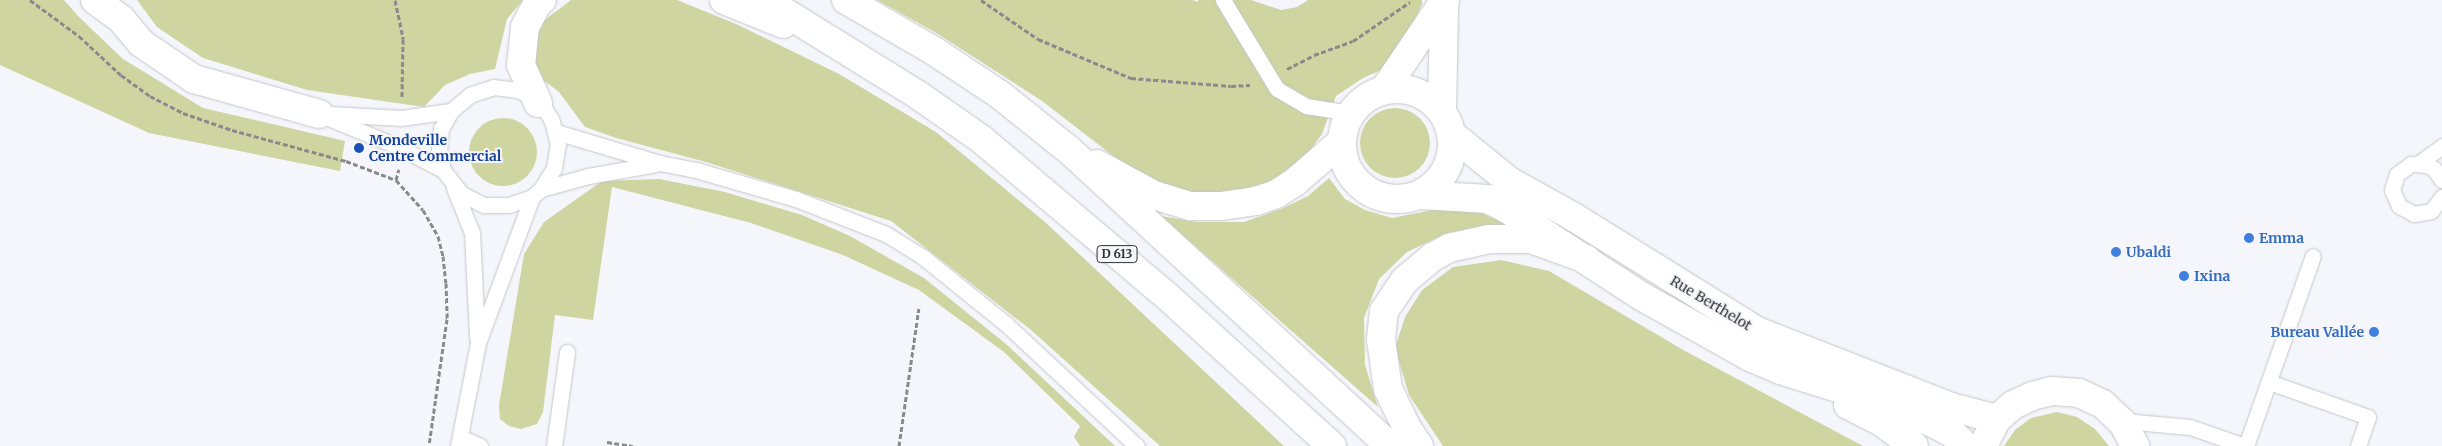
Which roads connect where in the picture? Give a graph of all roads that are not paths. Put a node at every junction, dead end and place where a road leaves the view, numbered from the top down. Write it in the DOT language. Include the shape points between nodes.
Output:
graph roads {
  1 [pos="95,0"];
  2 [pos="542,0"];
  3 [pos="724,0"];
  4 [pos="765,0"];
  5 [pos="846,0"];
  6 [pos="1223,0"];
  7 [pos="1445,2"];
  8 [pos="116,10"];
  9 [pos="889,78"];
  10 [pos="1384,90"];
  11 [pos="538,102"];
  12 [pos="451,111"];
  13 [pos="1351,113"];
  14 [pos="319,114"];
  15 [pos="1447,123"];
  16 [pos="556,132"];
  17 [pos="1341,142"];
  18 [pos="2442,146"];
  19 [pos="1069,150"];
  20 [pos="660,163"];
  21 [pos="2420,163"];
  22 [pos="443,170"];
  23 [pos="2442,180"];
  24 [pos="453,185"];
  25 [pos="536,193"];
  26 [pos="1420,195"];
  27 [pos="2440,203"];
  28 [pos="2313,256"];
  29 [pos="1586,259"];
  30 [pos="478,343"];
  31 [pos="567,352"];
  32 [pos="1780,370"];
  33 [pos="2269,382"];
  34 [pos="1998,419"];
  35 [pos="2129,434"];
  36 [pos="459,441"];
  37 [pos="480,446"];
  38 [pos="554,446"];
  39 [pos="1137,446"];
  40 [pos="1332,446"];
  41 [pos="1390,446"];
  42 [pos="1419,446"];
  43 [pos="1914,446"];
  44 [pos="1966,446"];
  45 [pos="1983,446"];
  46 [pos="2246,446"];
  47 [pos="2358,446"];
  1 -- 8 [label="main road"];
  2 -- 11 [label="main road" via="525,26 521,65"];
  3 -- 9 [label="main road" via="781,23"];
  4 -- 9 [label="main road, D 613"];
  5 -- 19 [label="main road" via="934,50 1000,94"];
  6 -- 13 [label="lane" via="1277,89 1306,106"];
  7 -- 10 [label="main road"];
  7 -- 15 [label="main road"];
  8 -- 14 [label="main road" via="141,43 194,79"];
  9 -- 40 [label="main road, D 613" via="918,94 981,139 1168,297"];
  10 -- 13 [label="main road" via="1366,99"];
  10 -- 15 [label="main road" via="1416,92 1431,100"];
  11 -- 12 [label="lane" via="518,90 494,87 470,95"];
  11 -- 16 [label="lane"];
  12 -- 14 [label="lane" via="401,118"];
  12 -- 22 [label="lane" via="439,139"];
  13 -- 17 [label="main road"];
  14 -- 22 [label="lane" via="399,147"];
  15 -- 26 [label="main road" via="1452,149 1449,163 1442,176"];
  15 -- 34 [label="main road, Rue Berthelot" via="1508,181 1572,216 1757,331 1951,406"];
  16 -- 20 [label="lane"];
  16 -- 25 [label="lane" via="557,156 551,174"];
  17 -- 19 [label="main road" via="1296,182 1276,194 1256,201 1221,206 1190,206 1154,195"];
  17 -- 26 [label="main road" via="1347,169 1365,191 1392,200"];
  18 -- 21 [label="lane"];
  19 -- 41 [label="main road"];
  20 -- 25 [label="lane" via="588,176"];
  20 -- 39 [label="lane" via="796,199 886,234 923,257 1006,324"];
  21 -- 23 [label="lane" via="2434,169"];
  21 -- 27 [label="lane" via="2411,164 2397,174 2392,190 2394,199 2414,214 2431,211"];
  22 -- 24 [label="lane"];
  24 -- 25 [label="lane" via="462,194 484,205 509,206"];
  24 -- 30 [label="lane" via="472,233"];
  25 -- 30 [label="lane"];
  26 -- 29 [label="main road, Rue Berthelot" via="1488,199"];
  28 -- 33 [label="lane"];
  29 -- 32 [label="main road, Rue Berthelot" via="1717,340"];
  29 -- 42 [label="main road" via="1530,239 1489,239 1449,248 1432,257 1404,281 1384,311 1381,339 1388,389"];
  30 -- 36 [label="lane"];
  31 -- 38 [label="lane"];
  32 -- 43 [label="main road" via="1880,421"];
  32 -- 44 [label="main road, Rue Berthelot" via="1885,403 1937,425"];
  33 -- 46 [label="lane"];
  33 -- 47 [label="lane" via="2368,417"];
  34 -- 35 [label="main road" via="2013,405 2032,396 2052,391 2079,394 2103,404"];
  34 -- 45 [label="main road"];
  35 -- 46 [label="lane" via="2136,422 2190,427"];
  36 -- 37 [label="lane"];
}
